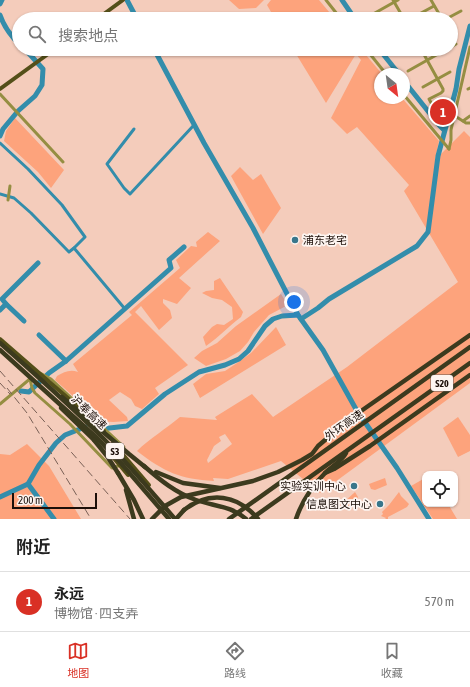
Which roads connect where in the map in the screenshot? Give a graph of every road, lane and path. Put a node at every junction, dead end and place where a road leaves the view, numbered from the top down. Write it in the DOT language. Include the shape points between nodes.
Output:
graph roads {
  1 [pos="123,0"];
  2 [pos="326,0"];
  3 [pos="398,0"];
  4 [pos="432,0"];
  5 [pos="394,1"];
  6 [pos="434,6"];
  7 [pos="461,11"];
  8 [pos="107,12"];
  9 [pos="335,12"];
  10 [pos="376,12"];
  11 [pos="400,12"];
  12 [pos="423,12"];
  13 [pos="438,12"];
  14 [pos="458,13"];
  15 [pos="470,47"];
  16 [pos="45,56"];
  17 [pos="372,56"];
  18 [pos="425,56"];
  19 [pos="434,56"];
  20 [pos="427,60"];
  21 [pos="381,68"];
  22 [pos="410,69"];
  23 [pos="450,72"];
  24 [pos="437,79"];
  25 [pos="423,87"];
  26 [pos="0,89"];
  27 [pos="0,94"];
  28 [pos="410,102"];
  29 [pos="434,108"];
  30 [pos="455,116"];
  31 [pos="470,116"];
  32 [pos="463,121"];
  33 [pos="470,123"];
  34 [pos="63,162"];
  35 [pos="10,186"];
  36 [pos="8,200"];
  37 [pos="470,335"];
  38 [pos="0,339"];
  39 [pos="0,343"];
  40 [pos="470,347"];
  41 [pos="0,352"];
  42 [pos="470,363"];
  43 [pos="38,372"];
  44 [pos="470,375"];
  45 [pos="32,379"];
  46 [pos="51,388"];
  47 [pos="47,392"];
  48 [pos="0,404"];
  49 [pos="93,418"];
  50 [pos="347,451"];
  51 [pos="322,452"];
  52 [pos="312,454"];
  53 [pos="144,466"];
  54 [pos="118,473"];
  55 [pos="325,473"];
  56 [pos="222,488"];
  57 [pos="134,519"];
  58 [pos="143,519"];
  59 [pos="152,519"];
  60 [pos="168,519"];
  61 [pos="176,519"];
  62 [pos="229,519"];
  63 [pos="246,519"];
  64 [pos="251,519"];
  65 [pos="258,519"];
  66 [pos="296,519"];
  1 -- 8 [label="main road"];
  2 -- 9 [label="street"];
  3 -- 5 [label="street"];
  4 -- 6 [label="street"];
  5 -- 10 [label="street"];
  5 -- 11 [label="street"];
  6 -- 12 [label="street"];
  6 -- 13 [label="street"];
  7 -- 14 [label="street"];
  15 -- 30 [label="street"];
  16 -- 26 [label="main road"];
  17 -- 21 [label="street"];
  18 -- 20 [label="street"];
  19 -- 20 [label="street"];
  20 -- 22 [label="street"];
  20 -- 24 [label="street"];
  23 -- 24 [label="street"];
  24 -- 25 [label="street"];
  24 -- 29 [label="street" via="443,92 429,99"];
  27 -- 34 [label="street"];
  28 -- 30 [label="street" via="449,147"];
  30 -- 32 [label="street"];
  31 -- 32 [label="street"];
  32 -- 33 [label="street"];
  35 -- 36 [label="street"];
  37 -- 52 [label="highway" via="351,418"];
  38 -- 43 [label="main road"];
  39 -- 46 [label="highway, 沪奉高速 / S3, bridge"];
  40 -- 51 [label="highway, 外环高速 / S20"];
  41 -- 45 [label="main road"];
  41 -- 47 [label="highway, 沪奉高速 / S3, bridge"];
  42 -- 50 [label="highway, 外环高速 / S20"];
  43 -- 45 [label="street"];
  43 -- 49 [label="main road"];
  44 -- 55 [label="highway" via="388,434"];
  45 -- 48 [label="street"];
  45 -- 49 [label="street, bridge" via="35,393 70,424 112,468 123,464 132,454"];
  45 -- 60 [label="main road, bridge" via="78,419"];
  46 -- 53 [label="highway, bridge"];
  46 -- 61 [label="highway, 沪奉高速 / S3, bridge" via="123,460"];
  47 -- 54 [label="highway, bridge" via="94,440"];
  47 -- 60 [label="highway, 沪奉高速 / S3, bridge" via="96,438"];
  49 -- 61 [label="main road, bridge"];
  50 -- 55 [label="highway" via="344,457"];
  50 -- 64 [label="highway, 外环高速 / S20"];
  51 -- 52 [label="highway"];
  51 -- 62 [label="highway, 外环高速 / S20"];
  52 -- 56 [label="highway" via="264,478"];
  53 -- 56 [label="highway, bridge" via="183,483"];
  53 -- 63 [label="highway, bridge" via="169,487 182,494 235,511"];
  54 -- 57 [label="highway"];
  54 -- 58 [label="highway"];
  55 -- 66 [label="highway" via="310,492"];
  56 -- 59 [label="highway" via="180,497 165,506"];
  61 -- 65 [label="highway, bridge" via="193,503 213,498 224,498 243,505"];
}
